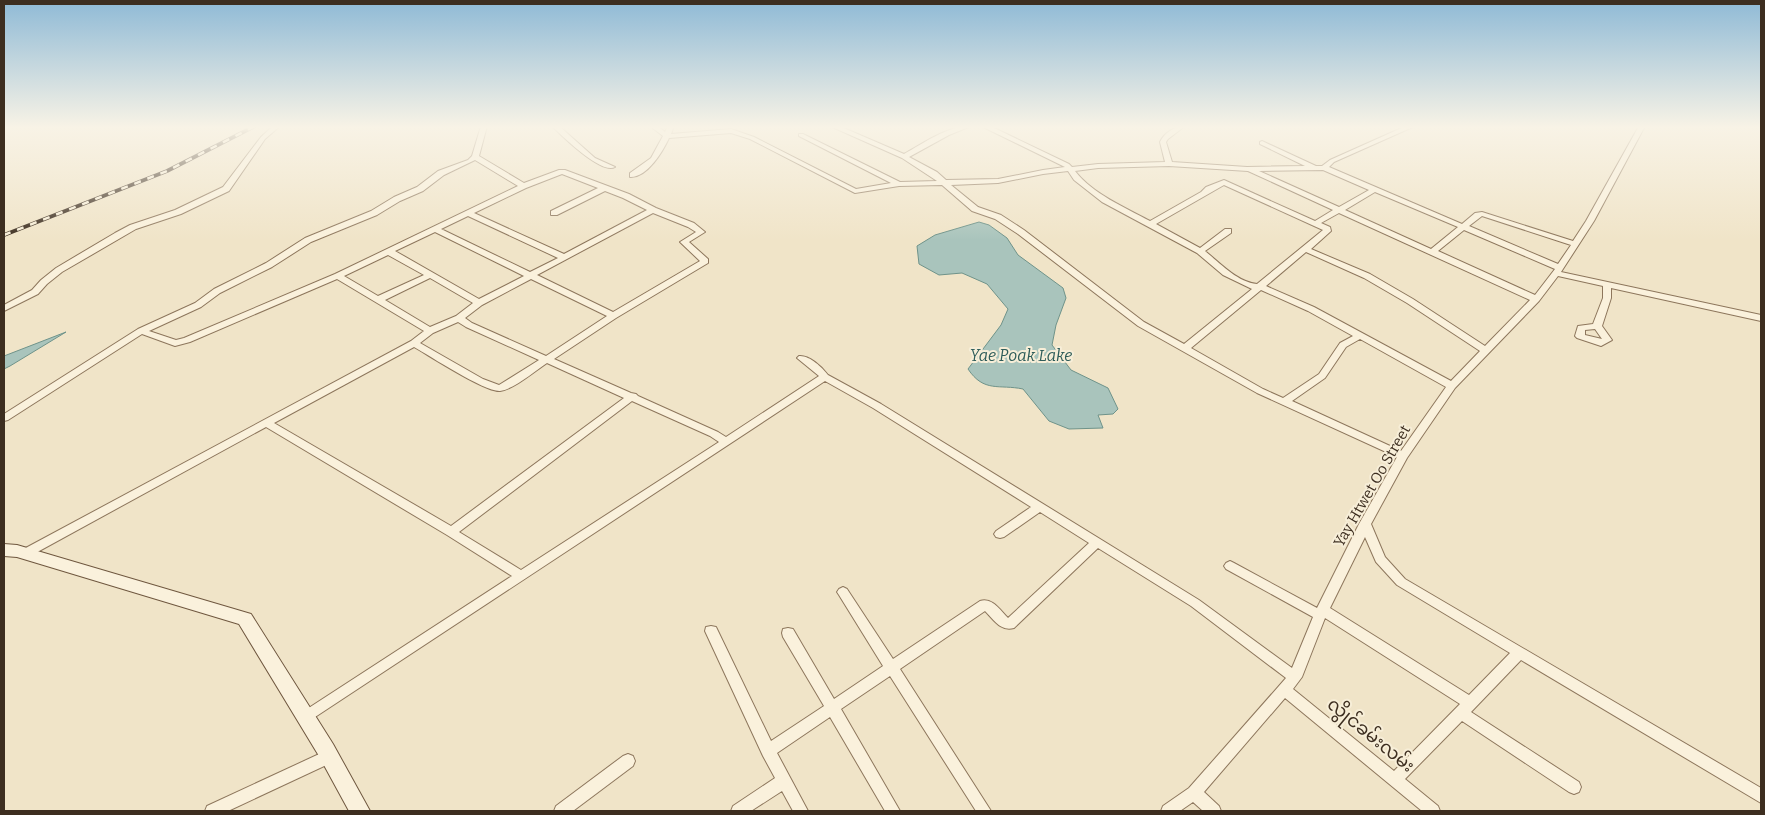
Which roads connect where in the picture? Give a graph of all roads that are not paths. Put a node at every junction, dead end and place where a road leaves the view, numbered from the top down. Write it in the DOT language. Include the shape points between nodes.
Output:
graph roads {
  1 [pos="244,164"];
  2 [pos="462,164"];
  3 [pos="487,164"];
  4 [pos="604,164"];
  5 [pos="651,164"];
  6 [pos="802,164"];
  7 [pos="859,164"];
  8 [pos="916,164"];
  9 [pos="1066,164"];
  10 [pos="1168,164"];
  11 [pos="1169,164"];
  12 [pos="1310,164"];
  13 [pos="1328,164"];
  14 [pos="1623,164"];
  15 [pos="611,167"];
  16 [pos="1070,169"];
  17 [pos="1247,169"];
  18 [pos="1321,169"];
  19 [pos="633,175"];
  20 [pos="942,182"];
  21 [pos="899,184"];
  22 [pos="523,186"];
  23 [pos="604,188"];
  24 [pos="1376,189"];
  25 [pos="653,210"];
  26 [pos="1338,210"];
  27 [pos="469,213"];
  28 [pos="554,213"];
  29 [pos="1316,223"];
  30 [pos="1151,224"];
  31 [pos="1464,227"];
  32 [pos="436,229"];
  33 [pos="1228,231"];
  34 [pos="1575,244"];
  35 [pos="1305,249"];
  36 [pos="388,251"];
  37 [pos="1200,251"];
  38 [pos="1432,252"];
  39 [pos="564,258"];
  40 [pos="1558,271"];
  41 [pos="430,274"];
  42 [pos="338,276"];
  43 [pos="530,277"];
  44 [pos="1607,285"];
  45 [pos="1262,287"];
  46 [pos="1536,299"];
  47 [pos="378,300"];
  48 [pos="480,303"];
  49 [pos="4,308"];
  50 [pos="613,316"];
  51 [pos="459,318"];
  52 [pos="1761,318"];
  53 [pos="1597,326"];
  54 [pos="141,331"];
  55 [pos="430,331"];
  56 [pos="1360,336"];
  57 [pos="414,343"];
  58 [pos="1185,348"];
  59 [pos="1486,350"];
  60 [pos="802,358"];
  61 [pos="548,359"];
  62 [pos="825,377"];
  63 [pos="1452,386"];
  64 [pos="633,396"];
  65 [pos="1284,402"];
  66 [pos="4,418"];
  67 [pos="267,423"];
  68 [pos="725,441"];
  69 [pos="1403,456"];
  70 [pos="1039,507"];
  71 [pos="1364,524"];
  72 [pos="452,532"];
  73 [pos="1000,534"];
  74 [pos="1097,542"];
  75 [pos="4,550"];
  76 [pos="26,553"];
  77 [pos="1230,566"];
  78 [pos="521,576"];
  79 [pos="843,592"];
  80 [pos="1322,612"];
  81 [pos="711,631"];
  82 [pos="788,633"];
  83 [pos="1520,652"];
  84 [pos="892,669"];
  85 [pos="1295,677"];
  86 [pos="1285,690"];
  87 [pos="833,708"];
  88 [pos="1466,708"];
  89 [pos="306,718"];
  90 [pos="768,751"];
  91 [pos="330,756"];
  92 [pos="628,761"];
  93 [pos="1396,779"];
  94 [pos="784,781"];
  95 [pos="1574,787"];
  96 [pos="1194,793"];
  97 [pos="1761,796"];
  98 [pos="212,811"];
  99 [pos="360,811"];
  100 [pos="561,811"];
  101 [pos="738,811"];
  102 [pos="800,811"];
  103 [pos="893,811"];
  104 [pos="984,811"];
  105 [pos="1168,811"];
  106 [pos="1214,811"];
  107 [pos="1433,811"];
  1 -- 49 [label="street" via="226,189 118,235 60,270 35,292"];
  2 -- 54 [label="street" via="440,173 420,189 374,213 308,240 269,265 216,291 189,310"];
  3 -- 22 [label="street"];
  4 -- 15 [label="street"];
  5 -- 19 [label="street"];
  6 -- 21 [label="street" via="852,190"];
  7 -- 21 [label="street"];
  8 -- 20 [label="street"];
  9 -- 16 [label="street"];
  10 -- 16 [label="street"];
  11 -- 17 [label="street"];
  12 -- 18 [label="street"];
  13 -- 18 [label="street"];
  14 -- 34 [label="street, Yay Htwet Oo Street"];
  16 -- 20 [label="street" via="998,180"];
  16 -- 30 [label="street" via="1105,200"];
  17 -- 18 [label="street"];
  17 -- 26 [label="street"];
  18 -- 24 [label="street"];
  20 -- 21 [label="street"];
  20 -- 58 [label="street" via="975,209 998,217 1021,232 1141,324"];
  22 -- 23 [label="street" via="562,172"];
  22 -- 27 [label="street"];
  23 -- 25 [label="street"];
  23 -- 28 [label="street"];
  24 -- 26 [label="street"];
  24 -- 31 [label="street"];
  25 -- 39 [label="street"];
  25 -- 50 [label="street" via="702,232 684,242 705,261"];
  26 -- 29 [label="street"];
  26 -- 38 [label="street"];
  27 -- 32 [label="street"];
  27 -- 39 [label="street"];
  29 -- 30 [label="street" via="1224,182"];
  29 -- 35 [label="street" via="1327,231"];
  30 -- 37 [label="street"];
  31 -- 34 [label="street" via="1482,214"];
  31 -- 38 [label="street"];
  31 -- 40 [label="street"];
  32 -- 36 [label="street"];
  32 -- 43 [label="street"];
  33 -- 37 [label="street"];
  34 -- 40 [label="street, Yay Htwet Oo Street"];
  35 -- 45 [label="street"];
  35 -- 59 [label="street" via="1367,276"];
  36 -- 41 [label="street"];
  36 -- 42 [label="street"];
  37 -- 45 [label="street" via="1238,280"];
  38 -- 46 [label="street"];
  39 -- 43 [label="street"];
  40 -- 44 [label="street"];
  40 -- 46 [label="street, Yay Htwet Oo Street"];
  41 -- 47 [label="street"];
  41 -- 48 [label="street"];
  42 -- 47 [label="street"];
  42 -- 54 [label="street" via="187,340 175,343"];
  43 -- 48 [label="street"];
  43 -- 50 [label="street"];
  44 -- 52 [label="street"];
  44 -- 53 [label="street" via="1607,298"];
  45 -- 56 [label="street"];
  45 -- 58 [label="street"];
  46 -- 59 [label="street, Yay Htwet Oo Street"];
  47 -- 55 [label="street"];
  48 -- 51 [label="street"];
  50 -- 61 [label="street"];
  51 -- 55 [label="street"];
  51 -- 61 [label="street"];
  54 -- 66 [label="street"];
  55 -- 57 [label="street"];
  56 -- 63 [label="street"];
  56 -- 65 [label="street" via="1344,345 1322,376"];
  57 -- 61 [label="street" via="494,388 509,384"];
  57 -- 67 [label="street"];
  58 -- 65 [label="street"];
  59 -- 63 [label="street, Yay Htwet Oo Street"];
  60 -- 62 [label="street"];
  61 -- 64 [label="street"];
  62 -- 68 [label="street"];
  62 -- 70 [label="street"];
  63 -- 69 [label="street, Yay Htwet Oo Street"];
  64 -- 68 [label="street"];
  64 -- 72 [label="street"];
  65 -- 69 [label="street"];
  67 -- 72 [label="street"];
  67 -- 76 [label="street"];
  68 -- 78 [label="street"];
  69 -- 71 [label="street, Yay Htwet Oo Street"];
  70 -- 73 [label="street"];
  70 -- 74 [label="street"];
  71 -- 80 [label="street, Yay Htwet Oo Street"];
  71 -- 83 [label="street" via="1380,559 1401,582"];
  72 -- 78 [label="street"];
  74 -- 84 [label="street" via="1010,624 984,605"];
  74 -- 85 [label="street" via="1194,603"];
  75 -- 76 [label="street"];
  76 -- 89 [label="street" via="245,618"];
  77 -- 80 [label="street"];
  78 -- 89 [label="street"];
  79 -- 84 [label="street"];
  80 -- 85 [label="street, Yay Htwet Oo Street"];
  80 -- 88 [label="street"];
  81 -- 90 [label="street"];
  82 -- 87 [label="street"];
  83 -- 88 [label="street"];
  83 -- 97 [label="street"];
  84 -- 87 [label="street"];
  84 -- 104 [label="street"];
  85 -- 86 [label="street, Yay Htwet Oo Street"];
  86 -- 93 [label="street, လွိုင်ခမ်းလမ်း"];
  86 -- 96 [label="street, Yay Htwet Oo Street"];
  87 -- 90 [label="street"];
  87 -- 103 [label="street"];
  88 -- 93 [label="street"];
  88 -- 95 [label="street"];
  89 -- 91 [label="street"];
  90 -- 94 [label="street"];
  91 -- 98 [label="street"];
  91 -- 99 [label="street"];
  92 -- 100 [label="street"];
  93 -- 107 [label="street, လွိုင်ခမ်းလမ်း"];
  94 -- 101 [label="street"];
  94 -- 102 [label="street"];
  96 -- 105 [label="street, Yay Htwet Oo Street"];
  96 -- 106 [label="street"];
}
